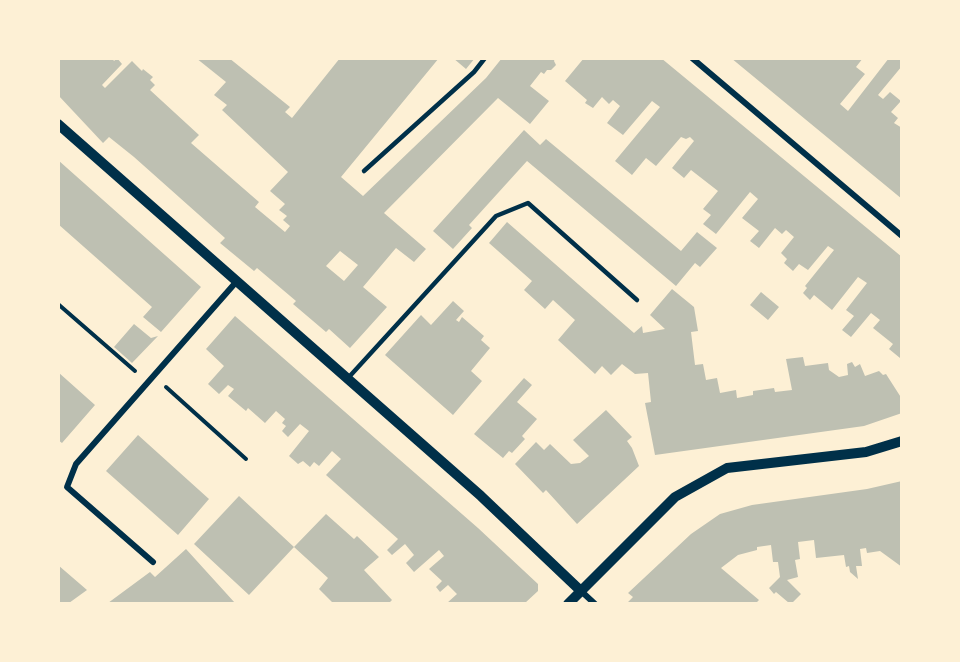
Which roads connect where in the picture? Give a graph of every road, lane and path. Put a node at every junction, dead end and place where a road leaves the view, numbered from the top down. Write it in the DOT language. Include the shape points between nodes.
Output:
graph roads {
  1 [pos="485,58"];
  2 [pos="692,58"];
  3 [pos="58,124"];
  4 [pos="364,171"];
  5 [pos="902,236"];
  6 [pos="237,281"];
  7 [pos="637,300"];
  8 [pos="58,304"];
  9 [pos="152,375"];
  10 [pos="347,380"];
  11 [pos="147,382"];
  12 [pos="902,441"];
  13 [pos="246,459"];
  14 [pos="153,562"];
  15 [pos="581,591"];
  16 [pos="567,603"];
  17 [pos="595,603"];
  1 -- 4 [label="lane"];
  2 -- 5 [label="street"];
  3 -- 6 [label="street"];
  6 -- 9 [label="street"];
  6 -- 10 [label="street"];
  7 -- 10 [label="lane" via="528,203 496,216"];
  8 -- 11 [label="path"];
  9 -- 11 [label="street"];
  9 -- 13 [label="path"];
  10 -- 15 [label="street" via="481,496"];
  11 -- 14 [label="street" via="76,464 67,487"];
  12 -- 15 [label="street" via="866,452 727,468 675,497"];
  15 -- 16 [label="street"];
  15 -- 17 [label="street"];
}
